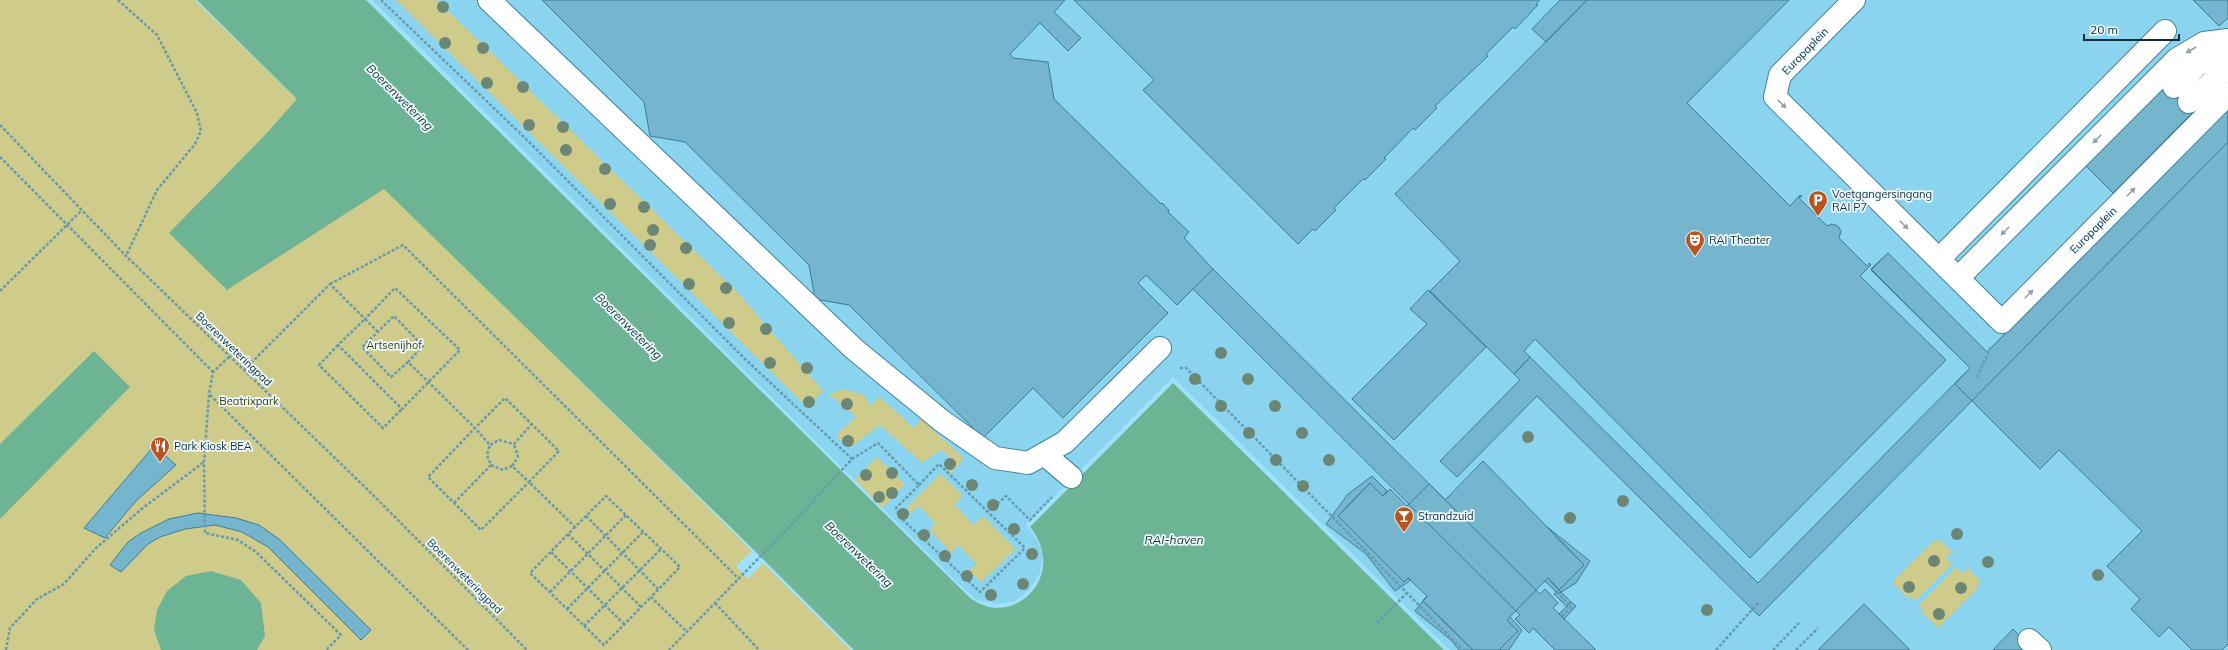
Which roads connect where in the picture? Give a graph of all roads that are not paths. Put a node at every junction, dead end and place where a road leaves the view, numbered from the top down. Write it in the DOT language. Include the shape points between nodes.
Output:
graph roads {
  1 [pos="489,0"];
  2 [pos="1854,0"];
  3 [pos="2165,31"];
  4 [pos="2228,40"];
  5 [pos="2228,48"];
  6 [pos="2228,68"];
  7 [pos="2228,94"];
  8 [pos="1939,259"];
  9 [pos="1958,278"];
  10 [pos="1160,348"];
  11 [pos="1044,454"];
  12 [pos="1070,477"];
  1 -- 11 [label="lane" via="854,349 942,422 995,458 1028,463"];
  2 -- 8 [label="lane, Europaplein, one-way" via="1780,75 1776,97"];
  3 -- 8 [label="lane"];
  4 -- 9 [label="lane, one-way" via="2204,43 2177,59"];
  5 -- 6 [label="lane" via="2197,65 2181,94"];
  9 -- 7 [label="lane, Europaplein, one-way" via="2002,322"];
  8 -- 9 [label="lane, Europaplein"];
  10 -- 11 [label="lane" via="1065,442"];
  11 -- 12 [label="lane"];
}
